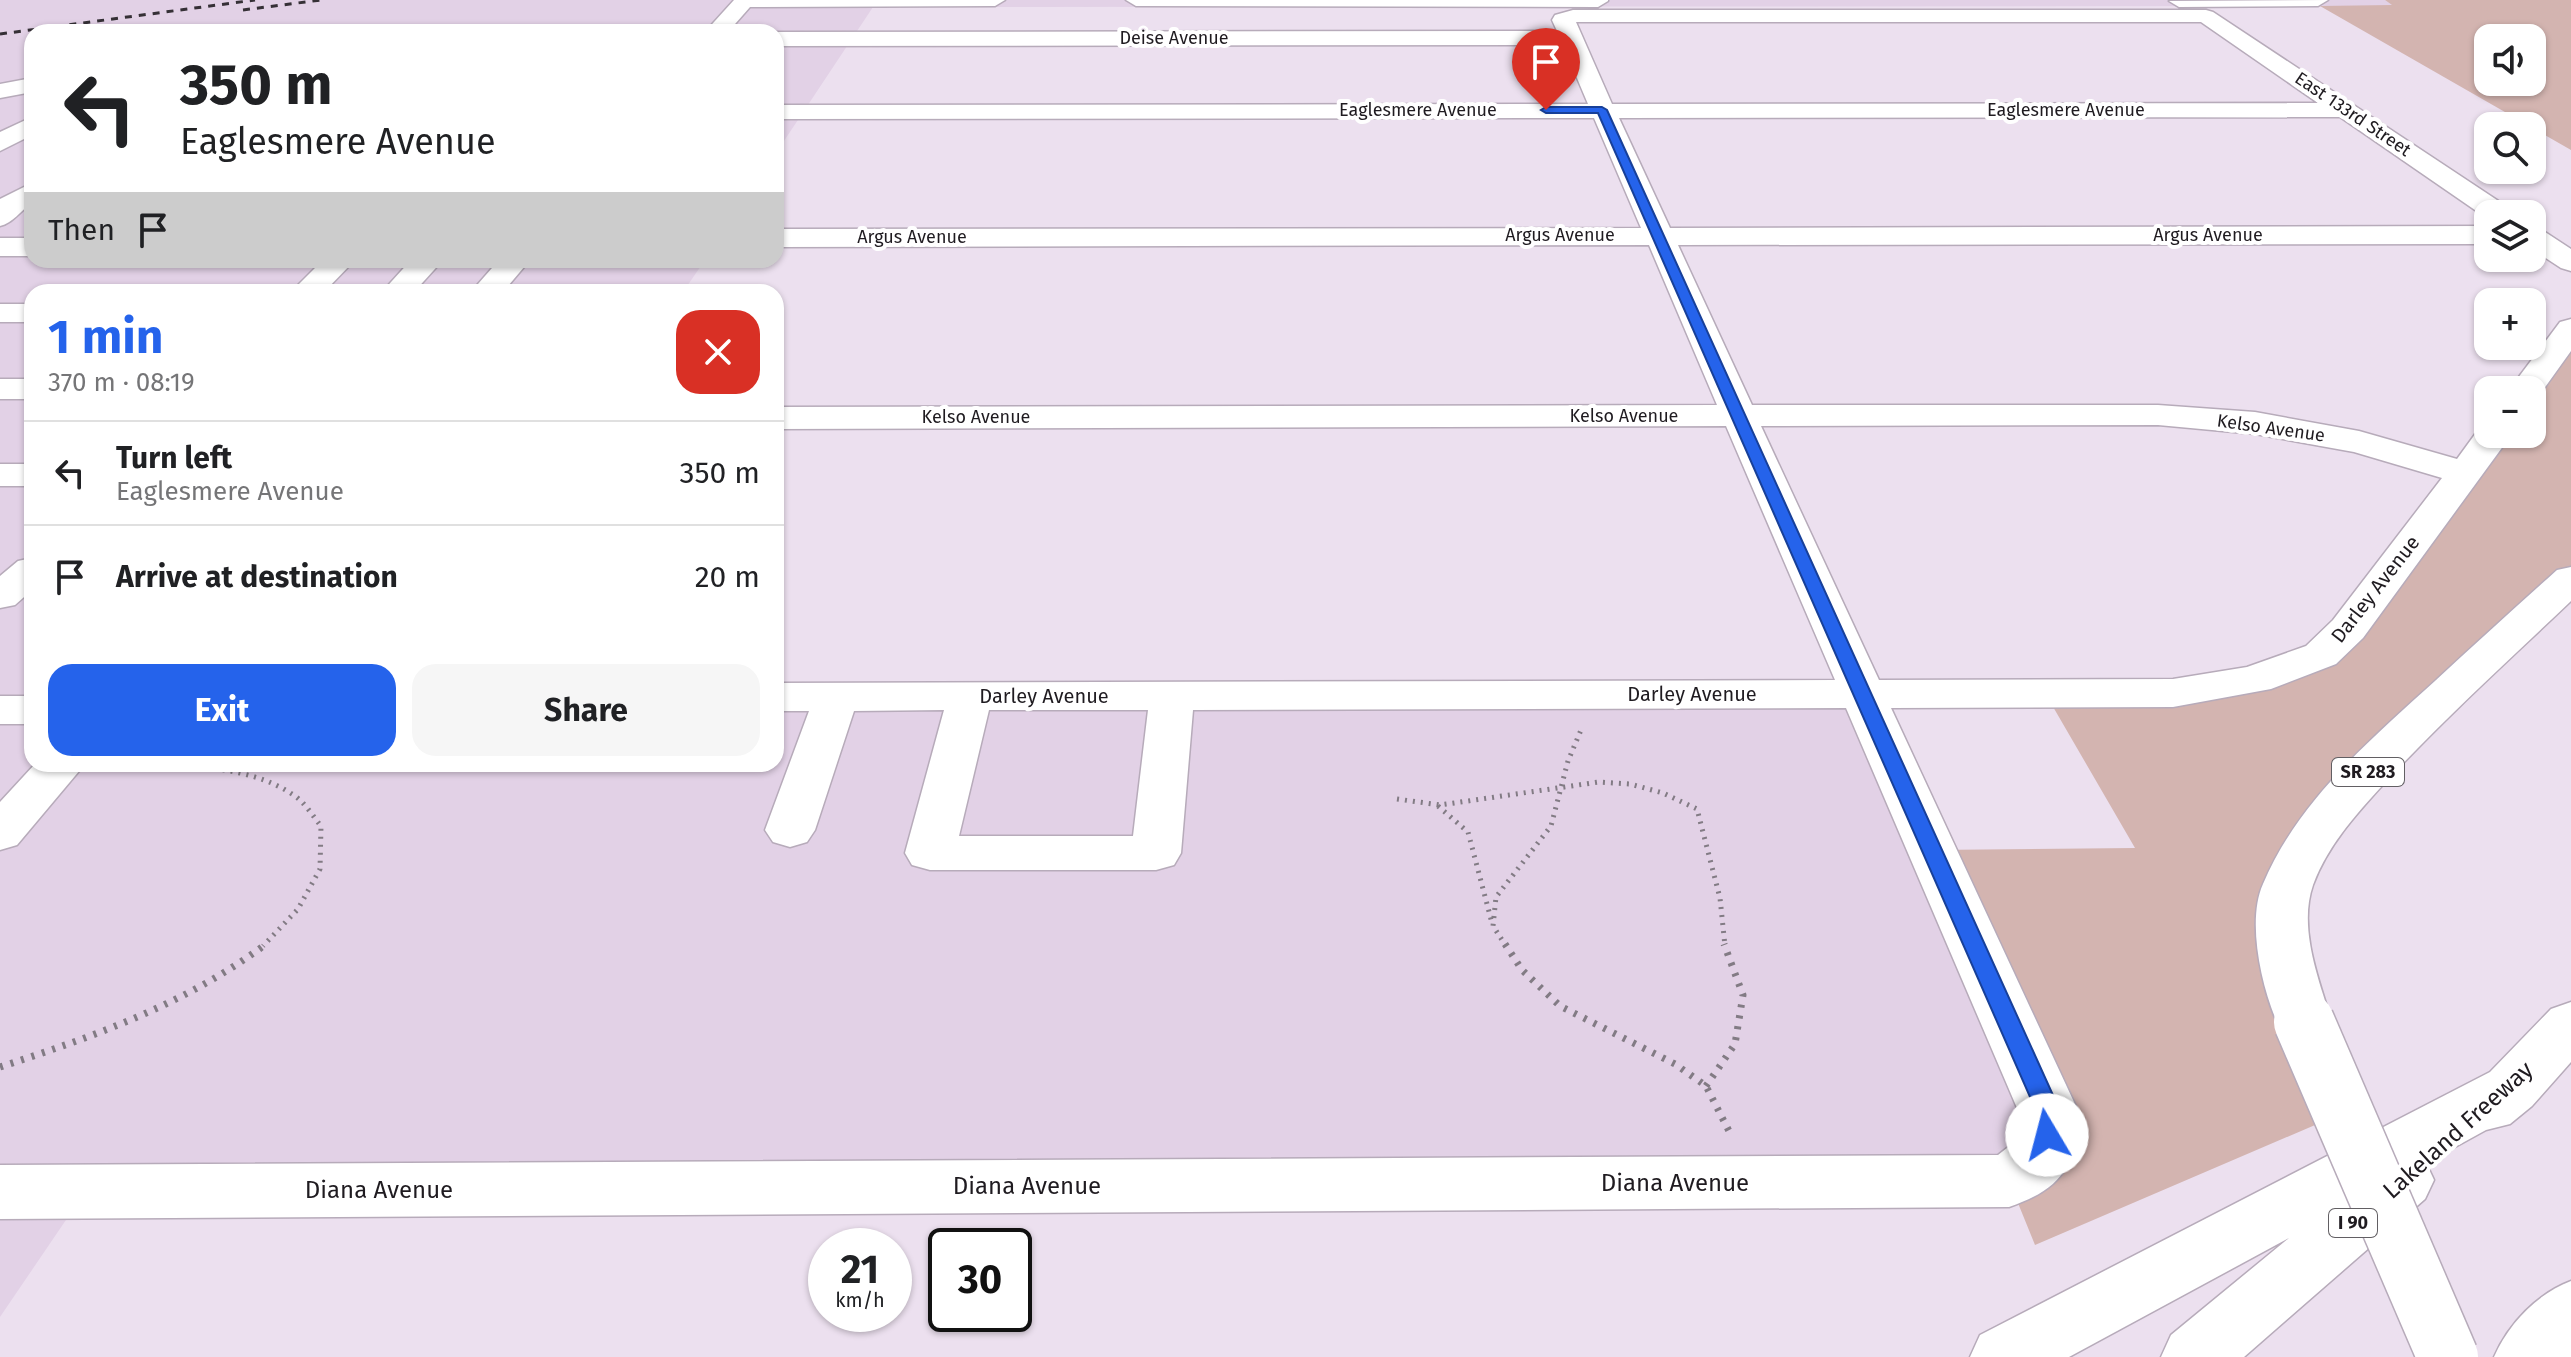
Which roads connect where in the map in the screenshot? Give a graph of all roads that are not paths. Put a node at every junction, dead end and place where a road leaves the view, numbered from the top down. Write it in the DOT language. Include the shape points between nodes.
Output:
graph roads {
  1 [pos="744,0"];
  2 [pos="995,0"];
  3 [pos="1136,0"];
  4 [pos="2318,0"];
  5 [pos="723,24"];
  6 [pos="1571,38"];
  7 [pos="784,39"];
  8 [pos="24,86"];
  9 [pos="0,91"];
  10 [pos="24,105"];
  11 [pos="0,109"];
  12 [pos="1602,110"];
  13 [pos="2347,110"];
  14 [pos="784,112"];
  15 [pos="24,129"];
  16 [pos="0,143"];
  17 [pos="24,196"];
  18 [pos="2479,200"];
  19 [pos="0,218"];
  20 [pos="1657,235"];
  21 [pos="2474,235"];
  22 [pos="784,238"];
  23 [pos="2546,245"];
  24 [pos="0,247"];
  25 [pos="24,247"];
  26 [pos="2571,262"];
  27 [pos="332,268"];
  28 [pos="420,268"];
  29 [pos="508,268"];
  30 [pos="314,284"];
  31 [pos="405,284"];
  32 [pos="493,284"];
  33 [pos="0,313"];
  34 [pos="24,313"];
  35 [pos="2571,329"];
  36 [pos="2536,376"];
  37 [pos="0,389"];
  38 [pos="24,389"];
  39 [pos="1739,416"];
  40 [pos="784,418"];
  41 [pos="2484,448"];
  42 [pos="2465,473"];
  43 [pos="0,475"];
  44 [pos="24,475"];
  45 [pos="24,576"];
  46 [pos="2571,579"];
  47 [pos="0,596"];
  48 [pos="1862,693"];
  49 [pos="970,696"];
  50 [pos="1172,696"];
  51 [pos="784,697"];
  52 [pos="836,697"];
  53 [pos="0,710"];
  54 [pos="24,710"];
  55 [pos="55,772"];
  56 [pos="790,830"];
  57 [pos="0,833"];
  58 [pos="2571,1024"];
  59 [pos="2511,1089"];
  60 [pos="0,1192"];
  61 [pos="2571,1311"];
  62 [pos="2004,1357"];
  63 [pos="2195,1357"];
  64 [pos="2448,1357"];
  65 [pos="2528,1357"];
  1 -- 2 [label="main road"];
  1 -- 5 [label="main road"];
  3 -- 4 [label="main road"];
  6 -- 7 [label="main road, Deise Avenue"];
  6 -- 12 [label="main road"];
  6 -- 13 [label="main road, East 133rd Street" via="1563,20 1573,16 2206,16"];
  8 -- 9 [label="main road"];
  10 -- 11 [label="main road"];
  12 -- 13 [label="main road, Eaglesmere Avenue"];
  12 -- 14 [label="main road, Eaglesmere Avenue"];
  12 -- 20 [label="main road"];
  13 -- 18 [label="main road, East 133rd Street"];
  15 -- 16 [label="main road"];
  17 -- 19 [label="main road"];
  20 -- 21 [label="main road, Argus Avenue"];
  20 -- 22 [label="main road, Argus Avenue"];
  20 -- 39 [label="main road"];
  23 -- 26 [label="main road"];
  24 -- 25 [label="main road"];
  27 -- 30 [label="main road"];
  28 -- 31 [label="main road"];
  29 -- 32 [label="main road"];
  33 -- 34 [label="main road"];
  35 -- 36 [label="main road"];
  37 -- 38 [label="main road"];
  39 -- 40 [label="main road, Kelso Avenue"];
  39 -- 42 [label="main road, Kelso Avenue" via="2158,415 2227,420 2359,442"];
  39 -- 48 [label="main road"];
  41 -- 42 [label="main road, Darley Avenue"];
  42 -- 48 [label="main road, Darley Avenue" via="2348,629 2321,655 2308,660 2255,679 2173,693"];
  43 -- 44 [label="main road"];
  45 -- 47 [label="main road"];
  46 -- 64 [label="main road, SR 283, bridge" via="2409,729 2326,816 2287,886 2282,930 2304,1022"];
  48 -- 50 [label="main road, Darley Avenue"];
  48 -- 60 [label="main road, Diana Avenue" via="2050,1115 2044,1154 2009,1181"];
  49 -- 50 [label="main road, Darley Avenue"];
  49 -- 50 [label="main road" via="930,853 1156,853"];
  49 -- 52 [label="main road, Darley Avenue"];
  51 -- 52 [label="main road, Darley Avenue"];
  52 -- 56 [label="main road"];
  53 -- 54 [label="main road"];
  55 -- 57 [label="main road"];
  58 -- 59 [label="main road, Lakeland Freeway / I 90"];
  59 -- 62 [label="main road"];
  59 -- 63 [label="main road, Lakeland Freeway / I 90"];
  61 -- 65 [label="main road"];
}
